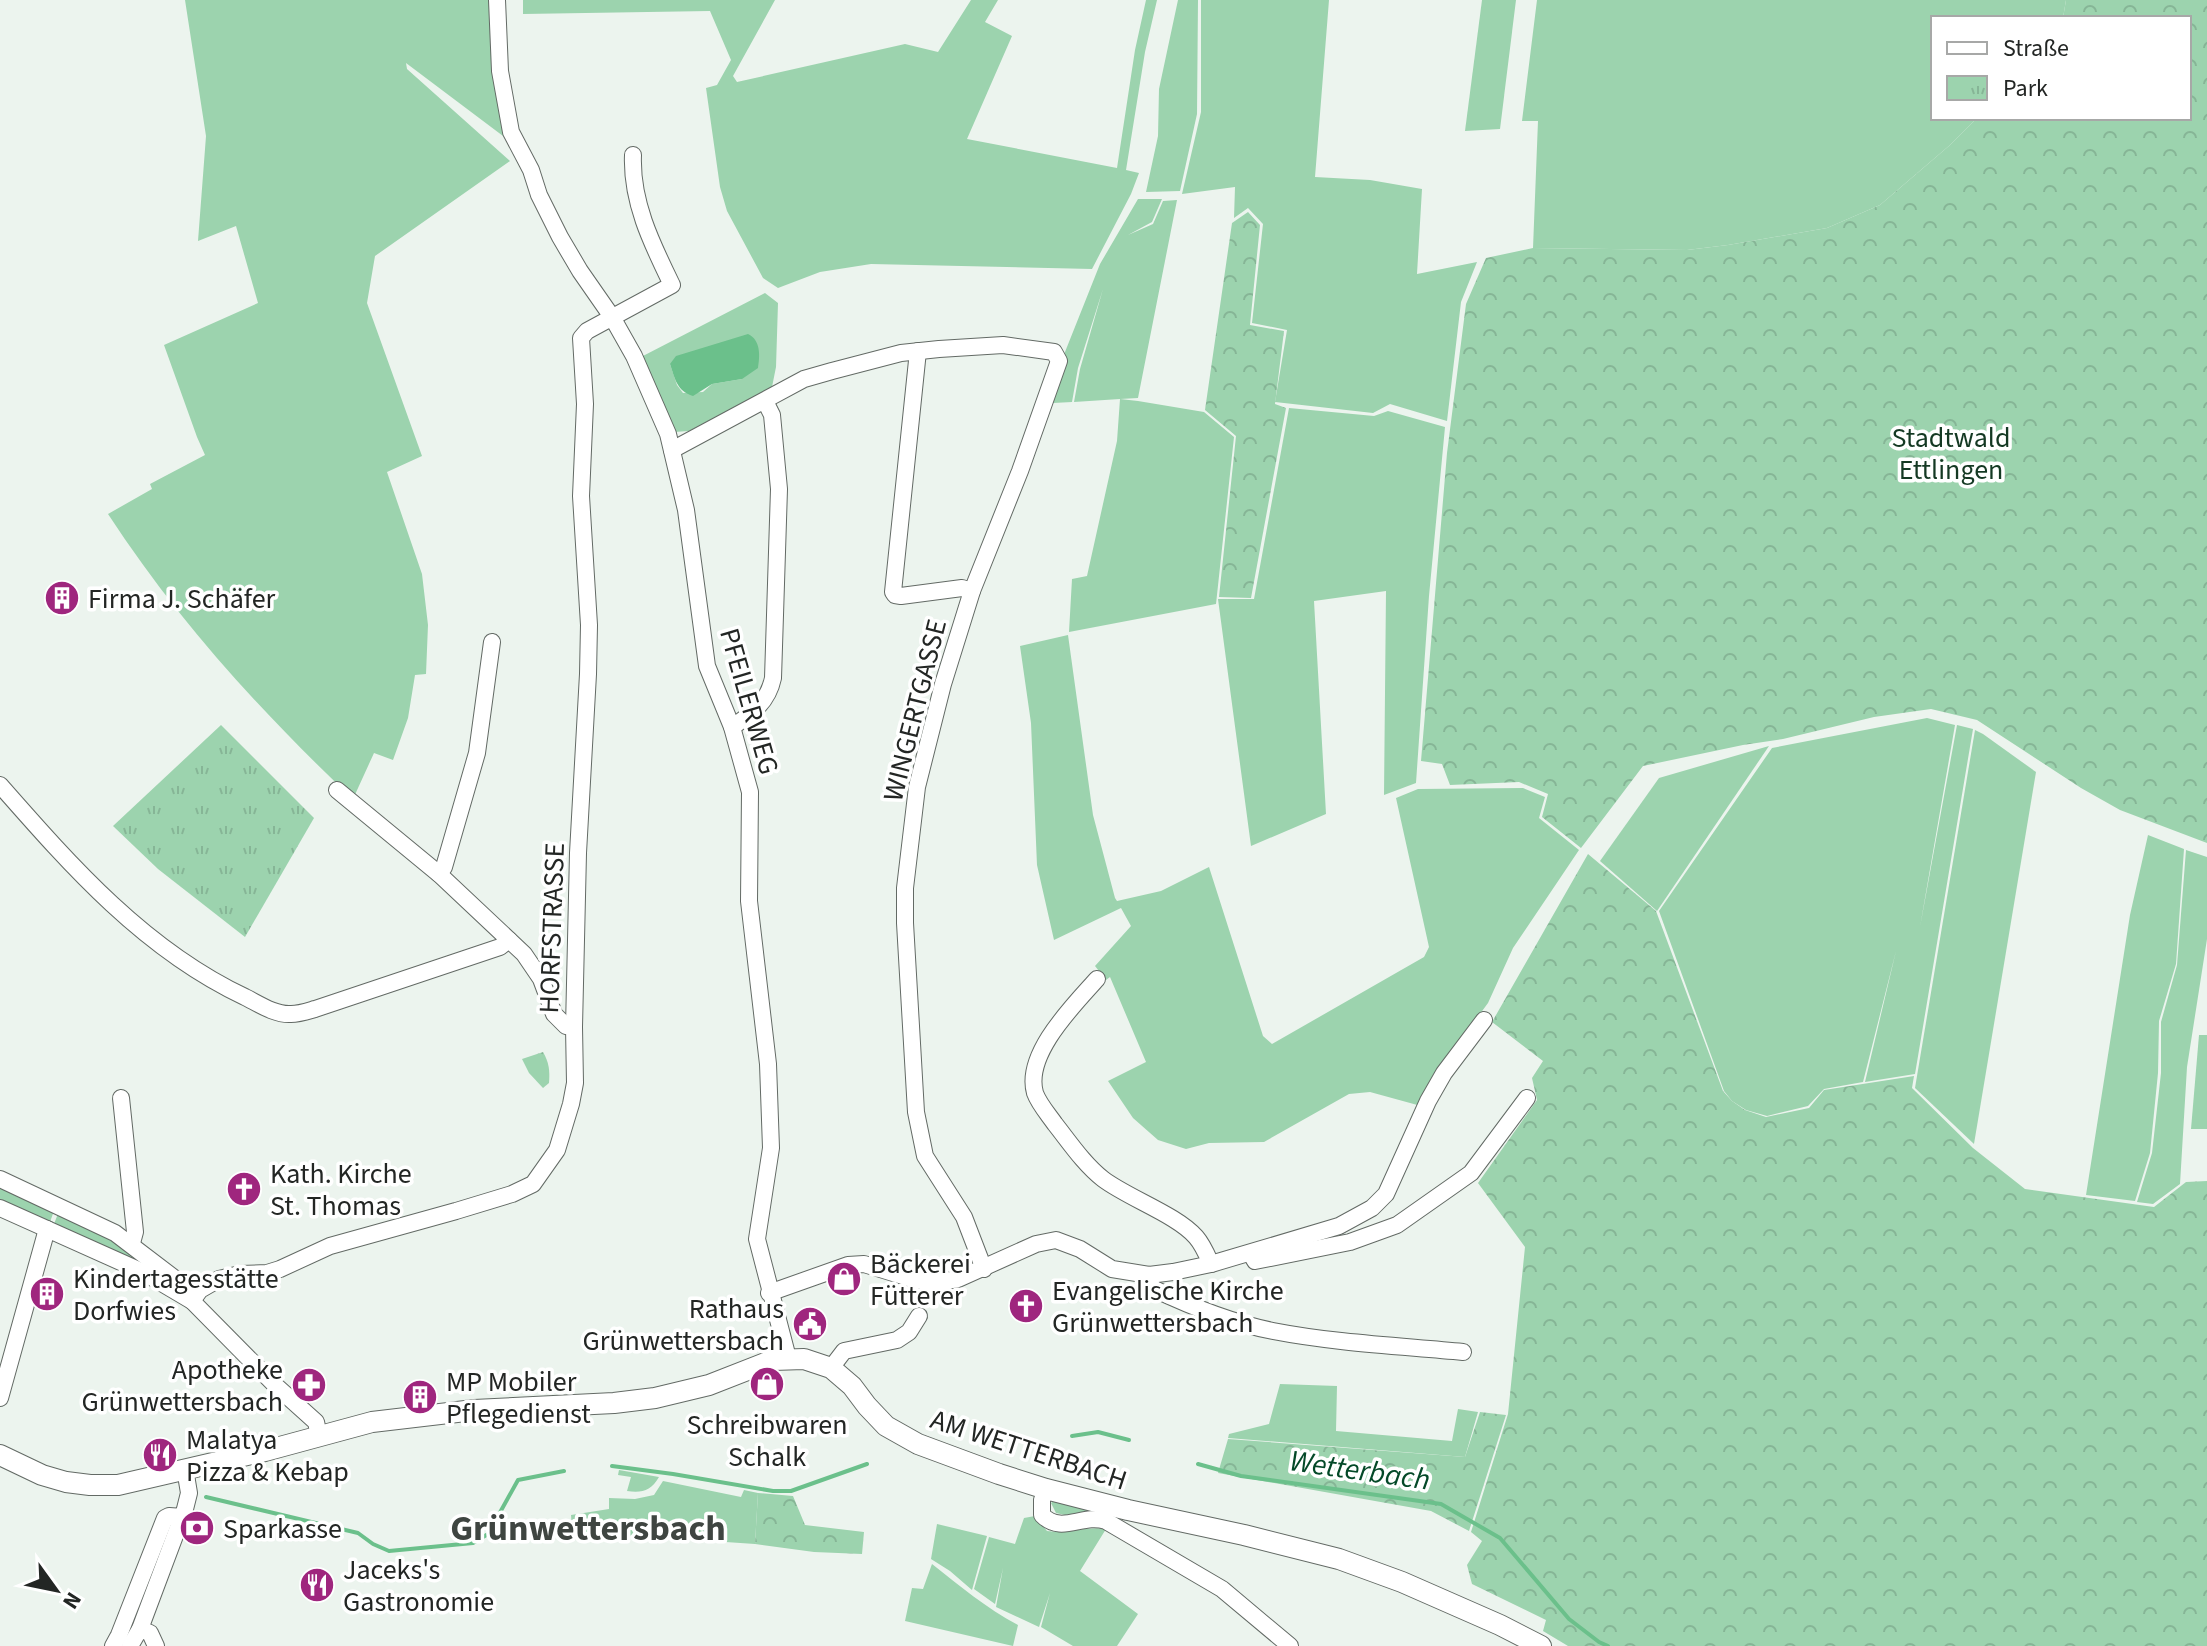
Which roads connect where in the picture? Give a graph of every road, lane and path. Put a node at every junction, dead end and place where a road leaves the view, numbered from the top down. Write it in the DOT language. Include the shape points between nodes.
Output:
graph roads {
  1 [pos="497,0"];
  2 [pos="633,155"];
  3 [pos="612,317"];
  4 [pos="918,351"];
  5 [pos="765,401"];
  6 [pos="672,450"];
  7 [pos="972,591"];
  8 [pos="492,642"];
  9 [pos="732,727"];
  10 [pos="0,785"];
  11 [pos="337,790"];
  12 [pos="439,874"];
  13 [pos="509,940"];
  14 [pos="1097,979"];
  15 [pos="1484,1020"];
  16 [pos="574,1027"];
  17 [pos="121,1098"];
  18 [pos="1527,1098"];
  19 [pos="0,1179"];
  20 [pos="0,1208"];
  21 [pos="47,1229"];
  22 [pos="132,1243"];
  23 [pos="1249,1252"];
  24 [pos="1211,1264"];
  25 [pos="984,1269"];
  26 [pos="1149,1275"];
  27 [pos="769,1293"];
  28 [pos="186,1297"];
  29 [pos="919,1316"];
  30 [pos="1463,1352"];
  31 [pos="788,1358"];
  32 [pos="831,1368"];
  33 [pos="0,1398"];
  34 [pos="319,1436"];
  35 [pos="0,1455"];
  36 [pos="185,1469"];
  37 [pos="1046,1489"];
  38 [pos="183,1517"];
  39 [pos="140,1629"];
  40 [pos="113,1646"];
  41 [pos="130,1646"];
  42 [pos="156,1646"];
  43 [pos="1290,1646"];
  44 [pos="1541,1646"];
  1 -- 3 [label="street, PFEILERWEG" via="500,71 511,132 560,237"];
  2 -- 3 [label="street" via="641,214 672,285"];
  3 -- 6 [label="street, PFEILERWEG" via="634,356"];
  3 -- 16 [label="street, HORFSTRASSE" via="581,338 581,496 589,625"];
  4 -- 5 [label="street" via="804,379"];
  4 -- 7 [label="street" via="893,592 901,596"];
  4 -- 7 [label="street, WINGERTGASSE" via="1003,345 1054,352 1059,361"];
  5 -- 6 [label="street"];
  5 -- 9 [label="street" via="772,415 779,489 773,678 755,711"];
  6 -- 9 [label="street, PFEILERWEG" via="686,510 707,666"];
  7 -- 25 [label="street, WINGERTGASSE" via="917,787 905,923 916,1112 925,1156 964,1217"];
  8 -- 12 [label="street" via="477,753"];
  9 -- 27 [label="street, PFEILERWEG" via="750,792 749,901 768,1064 771,1148 757,1239"];
  10 -- 13 [label="street" via="140,929 221,986 275,1011 315,1009"];
  11 -- 12 [label="street"];
  12 -- 13 [label="street"];
  13 -- 16 [label="street" via="534,966 554,1014"];
  14 -- 24 [label="street" via="1057,1025 1037,1064 1035,1093 1087,1165 1195,1236"];
  15 -- 23 [label="street" via="1444,1073 1386,1194 1372,1208 1339,1226"];
  16 -- 28 [label="street, HORFSTRASSE" via="571,1104 557,1150 533,1184 330,1246 267,1273 219,1279"];
  17 -- 22 [label="street"];
  18 -- 23 [label="street" via="1471,1173 1397,1225 1350,1242 1255,1261"];
  19 -- 22 [label="street"];
  20 -- 21 [label="street"];
  21 -- 28 [label="street"];
  21 -- 33 [label="street"];
  22 -- 28 [label="street" via="178,1281"];
  23 -- 24 [label="street"];
  24 -- 26 [label="street"];
  25 -- 26 [label="street" via="1056,1240 1112,1269"];
  25 -- 27 [label="street" via="934,1283 864,1264 848,1265"];
  26 -- 30 [label="street" via="1152,1288 1184,1303 1271,1331"];
  27 -- 31 [label="street, PFEILERWEG"];
  28 -- 34 [label="street" via="316,1422"];
  29 -- 32 [label="street" via="897,1340 844,1351"];
  31 -- 32 [label="main road, AM WETTERBACH"];
  31 -- 34 [label="main road, AM WETTERBACH" via="655,1398 439,1414 372,1422"];
  32 -- 37 [label="main road, AM WETTERBACH" via="896,1432"];
  34 -- 36 [label="main road, AM WETTERBACH"];
  35 -- 36 [label="main road, AM WETTERBACH" via="52,1478 90,1485 118,1485"];
  36 -- 38 [label="street" via="189,1493"];
  37 -- 43 [label="street" via="1042,1515 1048,1521 1106,1521 1222,1589"];
  37 -- 44 [label="main road, AM WETTERBACH" via="1339,1559"];
  38 -- 39 [label="street"];
  38 -- 40 [label="street" via="165,1518"];
  39 -- 41 [label="street"];
  39 -- 42 [label="street" via="150,1633"];
}
